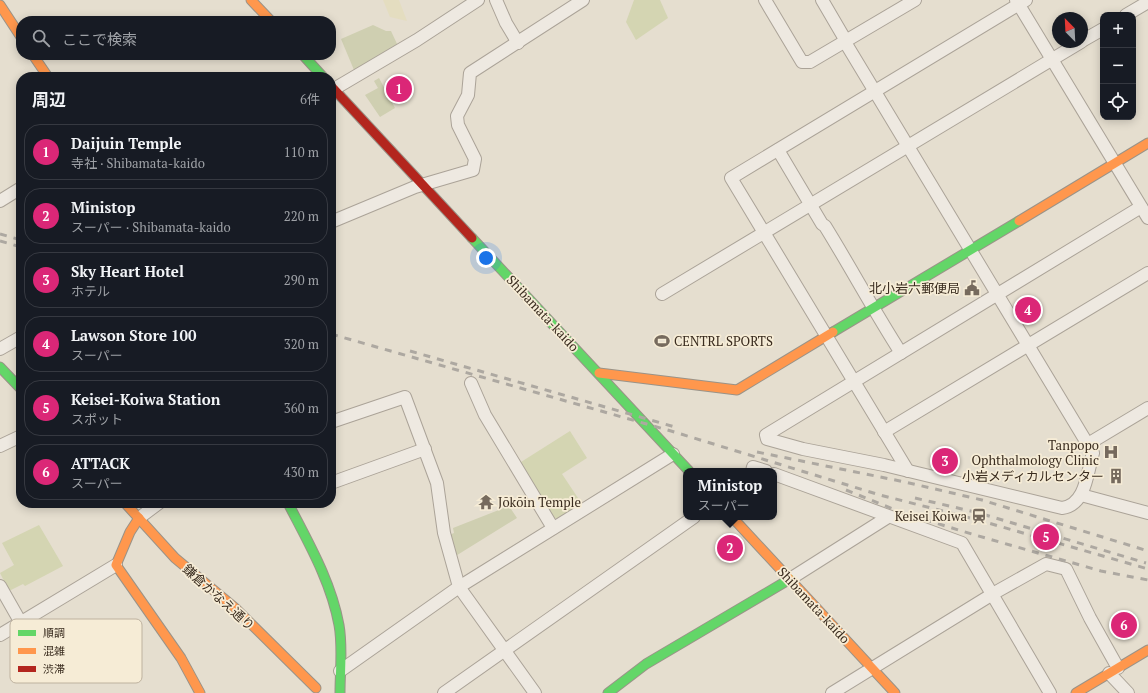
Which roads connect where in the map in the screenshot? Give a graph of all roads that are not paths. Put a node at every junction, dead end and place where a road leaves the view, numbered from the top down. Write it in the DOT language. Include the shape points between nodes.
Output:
graph roads {
  1 [pos="251,0"];
  2 [pos="478,0"];
  3 [pos="496,0"];
  4 [pos="583,0"];
  5 [pos="765,0"];
  6 [pos="822,0"];
  7 [pos="915,0"];
  8 [pos="1020,1"];
  9 [pos="1148,2"];
  10 [pos="0,5"];
  11 [pos="1131,12"];
  12 [pos="266,16"];
  13 [pos="16,29"];
  14 [pos="1100,31"];
  15 [pos="1088,38"];
  16 [pos="846,42"];
  17 [pos="518,43"];
  18 [pos="1072,48"];
  19 [pos="36,60"];
  20 [pos="307,60"];
  21 [pos="1052,60"];
  22 [pos="45,72"];
  23 [pos="318,72"];
  24 [pos="336,85"];
  25 [pos="336,91"];
  26 [pos="875,91"];
  27 [pos="1148,143"];
  28 [pos="907,146"];
  29 [pos="778,150"];
  30 [pos="1114,163"];
  31 [pos="423,185"];
  32 [pos="16,192"];
  33 [pos="0,201"];
  34 [pos="810,205"];
  35 [pos="1141,207"];
  36 [pos="1148,218"];
  37 [pos="336,220"];
  38 [pos="764,233"];
  39 [pos="970,251"];
  40 [pos="1148,273"];
  41 [pos="662,294"];
  42 [pos="997,295"];
  43 [pos="873,309"];
  44 [pos="826,337"];
  45 [pos="16,340"];
  46 [pos="1027,346"];
  47 [pos="0,350"];
  48 [pos="901,353"];
  49 [pos="0,366"];
  50 [pos="599,373"];
  51 [pos="853,382"];
  52 [pos="471,383"];
  53 [pos="16,384"];
  54 [pos="1148,408"];
  55 [pos="336,420"];
  56 [pos="884,432"];
  57 [pos="16,438"];
  58 [pos="1088,444"];
  59 [pos="0,446"];
  60 [pos="425,449"];
  61 [pos="674,454"];
  62 [pos="686,468"];
  63 [pos="908,471"];
  64 [pos="777,475"];
  65 [pos="336,481"];
  66 [pos="1081,496"];
  67 [pos="129,508"];
  68 [pos="152,508"];
  69 [pos="290,508"];
  70 [pos="1148,513"];
  71 [pos="888,517"];
  72 [pos="138,518"];
  73 [pos="690,520"];
  74 [pos="735,520"];
  75 [pos="553,528"];
  76 [pos="116,565"];
  77 [pos="790,579"];
  78 [pos="0,586"];
  79 [pos="459,587"];
  80 [pos="993,595"];
  81 [pos="19,619"];
  82 [pos="28,619"];
  83 [pos="10,629"];
  84 [pos="0,635"];
  85 [pos="1148,650"];
  86 [pos="504,652"];
  87 [pos="872,668"];
  88 [pos="340,671"];
  89 [pos="1114,671"];
  90 [pos="324,683"];
  91 [pos="200,693"];
  92 [pos="307,693"];
  93 [pos="340,693"];
  94 [pos="444,693"];
  95 [pos="535,693"];
  96 [pos="608,693"];
  97 [pos="832,693"];
  98 [pos="895,693"];
  99 [pos="1050,693"];
  100 [pos="1076,693"];
  101 [pos="1128,693"];
  1 -- 12 [label="street"];
  2 -- 24 [label="street" via="417,40"];
  3 -- 17 [label="street"];
  4 -- 17 [label="street"];
  5 -- 16 [label="street" via="802,62 810,62"];
  6 -- 16 [label="street"];
  7 -- 16 [label="street"];
  8 -- 21 [label="street"];
  8 -- 26 [label="street"];
  9 -- 11 [label="street"];
  10 -- 13 [label="street"];
  14 -- 15 [label="street"];
  16 -- 26 [label="street"];
  17 -- 31 [label="street" via="470,73 468,96 457,116 458,125 475,159 473,170"];
  18 -- 21 [label="street"];
  19 -- 22 [label="street"];
  20 -- 23 [label="street"];
  21 -- 28 [label="street"];
  21 -- 30 [label="street"];
  25 -- 31 [label="street, Shibamata-kaido"];
  26 -- 28 [label="street"];
  26 -- 29 [label="street"];
  27 -- 30 [label="street"];
  28 -- 34 [label="street"];
  28 -- 39 [label="street"];
  29 -- 34 [label="street"];
  29 -- 38 [label="street" via="731,178"];
  30 -- 35 [label="street"];
  30 -- 39 [label="street"];
  31 -- 37 [label="street"];
  31 -- 50 [label="street, Shibamata-kaido"];
  32 -- 33 [label="street"];
  34 -- 38 [label="street"];
  34 -- 43 [label="street" via="840,250"];
  35 -- 36 [label="street"];
  35 -- 42 [label="street"];
  38 -- 41 [label="street"];
  38 -- 44 [label="street"];
  39 -- 42 [label="street"];
  39 -- 43 [label="street"];
  40 -- 46 [label="street"];
  42 -- 46 [label="street"];
  42 -- 48 [label="street"];
  43 -- 44 [label="street"];
  43 -- 48 [label="street"];
  44 -- 50 [label="street" via="738,390"];
  44 -- 51 [label="street"];
  45 -- 47 [label="street"];
  46 -- 56 [label="street"];
  46 -- 58 [label="street"];
  48 -- 51 [label="street"];
  49 -- 53 [label="street"];
  50 -- 61 [label="street, Shibamata-kaido"];
  51 -- 56 [label="street"];
  51 -- 63 [label="street" via="766,435 767,438 803,449"];
  52 -- 75 [label="street" via="485,415"];
  54 -- 58 [label="street"];
  55 -- 60 [label="street" via="406,397"];
  56 -- 63 [label="street"];
  57 -- 59 [label="street"];
  58 -- 66 [label="street" via="1093,453"];
  60 -- 65 [label="street"];
  60 -- 79 [label="street" via="437,483 444,533"];
  61 -- 62 [label="street, Shibamata-kaido"];
  61 -- 75 [label="street"];
  63 -- 66 [label="street" via="1056,508 1071,506"];
  64 -- 71 [label="street"];
  66 -- 70 [label="street"];
  67 -- 72 [label="street, 鎌倉かなえ通り"];
  68 -- 72 [label="street"];
  69 -- 88 [label="street" via="332,596 339,625"];
  71 -- 77 [label="street"];
  71 -- 80 [label="street" via="962,543"];
  72 -- 76 [label="street"];
  72 -- 90 [label="street, 鎌倉かなえ通り" via="175,558 236,608 272,646"];
  73 -- 86 [label="street"];
  74 -- 77 [label="street, Shibamata-kaido"];
  75 -- 79 [label="street"];
  76 -- 82 [label="street"];
  76 -- 91 [label="street" via="181,658"];
  77 -- 87 [label="street, Shibamata-kaido"];
  77 -- 96 [label="street" via="646,664"];
  78 -- 81 [label="street"];
  79 -- 86 [label="street"];
  79 -- 88 [label="street"];
  80 -- 87 [label="street"];
  80 -- 89 [label="street" via="1046,564 1066,569"];
  80 -- 99 [label="street"];
  83 -- 84 [label="street"];
  85 -- 89 [label="street"];
  86 -- 94 [label="street"];
  86 -- 95 [label="street"];
  87 -- 97 [label="street"];
  87 -- 98 [label="street, Shibamata-kaido"];
  88 -- 90 [label="street"];
  88 -- 93 [label="street"];
  89 -- 100 [label="street"];
  89 -- 101 [label="street"];
  90 -- 92 [label="street"];
}
